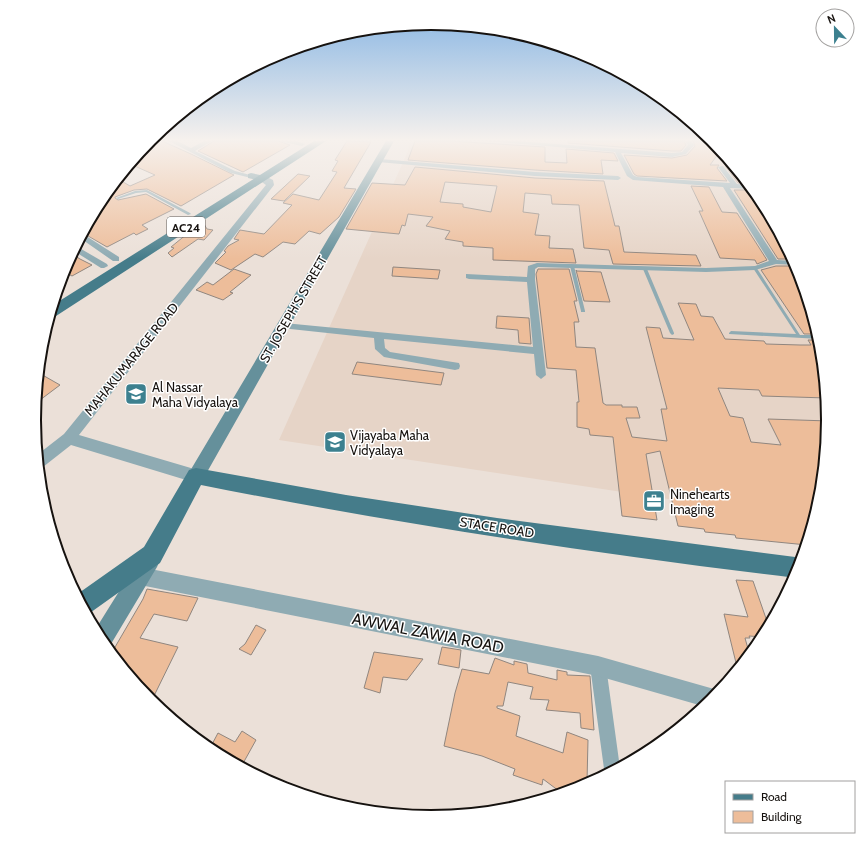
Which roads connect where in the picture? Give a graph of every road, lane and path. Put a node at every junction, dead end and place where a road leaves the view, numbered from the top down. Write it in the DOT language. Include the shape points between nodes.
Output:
graph roads {
  1 [pos="251,180"];
  2 [pos="252,180"];
  3 [pos="265,180"];
  4 [pos="369,180"];
  5 [pos="651,180"];
  6 [pos="731,180"];
  7 [pos="726,186"];
  8 [pos="735,186"];
  9 [pos="744,186"];
  10 [pos="118,198"];
  11 [pos="189,214"];
  12 [pos="86,239"];
  13 [pos="80,251"];
  14 [pos="116,259"];
  15 [pos="774,262"];
  16 [pos="788,263"];
  17 [pos="104,266"];
  18 [pos="572,266"];
  19 [pos="755,268"];
  20 [pos="645,269"];
  21 [pos="469,276"];
  22 [pos="531,280"];
  23 [pos="63,291"];
  24 [pos="57,309"];
  25 [pos="583,311"];
  26 [pos="284,326"];
  27 [pos="672,333"];
  28 [pos="731,333"];
  29 [pos="378,336"];
  30 [pos="800,336"];
  31 [pos="813,337"];
  32 [pos="538,351"];
  33 [pos="455,366"];
  34 [pos="541,375"];
  35 [pos="69,438"];
  36 [pos="43,459"];
  37 [pos="196,476"];
  38 [pos="152,556"];
  39 [pos="793,567"];
  40 [pos="140,576"];
  41 [pos="86,602"];
  42 [pos="105,634"];
  43 [pos="598,666"];
  44 [pos="708,697"];
  45 [pos="611,767"];
  1 -- 11 [label="main road, AC24"];
  2 -- 24 [label="main road, AC24"];
  3 -- 35 [label="street, MAHAKUMARAGE ROAD" via="270,182 270,185"];
  4 -- 26 [label="main road, ST. JOSEPH'S STREET"];
  5 -- 7 [label="street"];
  6 -- 8 [label="street"];
  7 -- 8 [label="street"];
  7 -- 15 [label="street"];
  8 -- 9 [label="street"];
  10 -- 11 [label="lane" via="147,191"];
  11 -- 14 [label="main road, AC24"];
  12 -- 14 [label="street"];
  13 -- 17 [label="street"];
  14 -- 17 [label="main road, AC24"];
  15 -- 16 [label="street"];
  15 -- 19 [label="street"];
  17 -- 23 [label="main road, AC24"];
  18 -- 20 [label="street"];
  18 -- 22 [label="street" via="536,265 531,268"];
  18 -- 25 [label="lane"];
  19 -- 20 [label="street"];
  19 -- 30 [label="lane"];
  20 -- 27 [label="lane"];
  21 -- 22 [label="street"];
  22 -- 32 [label="street"];
  26 -- 29 [label="street"];
  26 -- 37 [label="main road, ST. JOSEPH'S STREET"];
  28 -- 30 [label="lane"];
  29 -- 32 [label="street"];
  29 -- 33 [label="street" via="380,349 387,355"];
  30 -- 31 [label="lane"];
  32 -- 34 [label="street"];
  35 -- 36 [label="street"];
  35 -- 37 [label="street"];
  37 -- 38 [label="main road"];
  37 -- 39 [label="main road, STACE ROAD" via="304,498 655,551"];
  38 -- 40 [label="main road"];
  38 -- 41 [label="main road"];
  40 -- 42 [label="main road"];
  40 -- 43 [label="street, AWWAL ZAWIA ROAD"];
  43 -- 44 [label="street, AWWAL ZAWIA ROAD"];
  43 -- 45 [label="street"];
}
